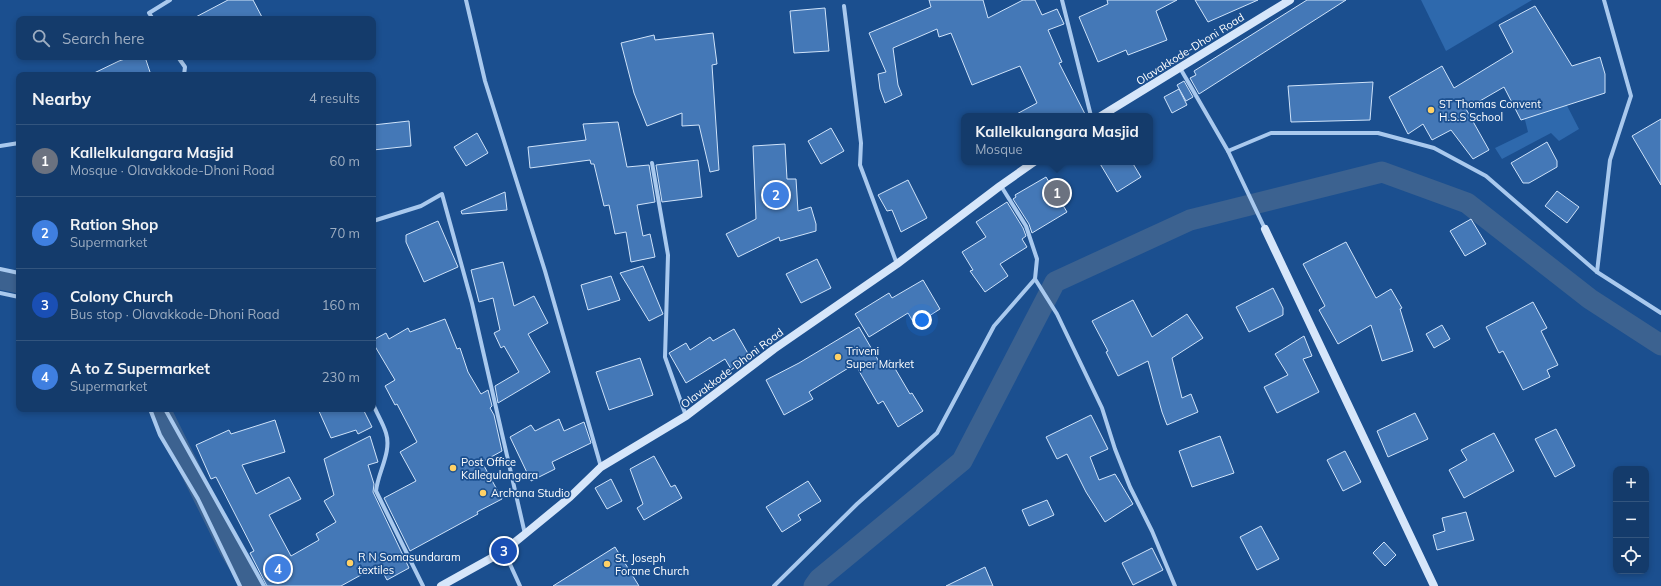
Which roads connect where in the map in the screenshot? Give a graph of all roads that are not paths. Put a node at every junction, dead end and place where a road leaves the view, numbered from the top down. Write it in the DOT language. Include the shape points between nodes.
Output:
graph roads {
  1 [pos="170,0"];
  2 [pos="466,0"];
  3 [pos="1062,0"];
  4 [pos="1290,0"];
  5 [pos="1604,0"];
  6 [pos="844,6"];
  7 [pos="151,16"];
  8 [pos="180,60"];
  9 [pos="1180,68"];
  10 [pos="184,72"];
  11 [pos="1090,113"];
  12 [pos="1106,113"];
  13 [pos="16,143"];
  14 [pos="0,146"];
  15 [pos="1228,151"];
  16 [pos="652,163"];
  17 [pos="1030,165"];
  18 [pos="1000,186"];
  19 [pos="376,220"];
  20 [pos="1265,229"];
  21 [pos="897,264"];
  22 [pos="0,269"];
  23 [pos="16,272"];
  24 [pos="1597,272"];
  25 [pos="1035,279"];
  26 [pos="0,293"];
  27 [pos="16,296"];
  28 [pos="1661,313"];
  29 [pos="376,411"];
  30 [pos="151,412"];
  31 [pos="167,412"];
  32 [pos="686,416"];
  33 [pos="601,467"];
  34 [pos="526,534"];
  35 [pos="504,550"];
  36 [pos="240,586"];
  37 [pos="264,586"];
  38 [pos="423,586"];
  39 [pos="441,586"];
  40 [pos="520,586"];
  41 [pos="774,586"];
  42 [pos="1175,586"];
  43 [pos="1434,586"];
  1 -- 7 [label="street" via="149,13"];
  2 -- 33 [label="street" via="485,81 545,271"];
  3 -- 11 [label="street"];
  4 -- 9 [label="main road, Olavakkode-Dhoni Road"];
  5 -- 24 [label="street" via="1631,96 1610,160"];
  6 -- 21 [label="street" via="861,143 860,165"];
  8 -- 10 [label="street" via="185,67"];
  9 -- 12 [label="main road, Olavakkode-Dhoni Road"];
  9 -- 15 [label="street"];
  13 -- 14 [label="street"];
  15 -- 20 [label="street"];
  15 -- 24 [label="street" via="1271,133 1378,133 1434,148 1486,176"];
  16 -- 32 [label="street" via="668,256 665,356"];
  17 -- 18 [label="main road, Olavakkode-Dhoni Road"];
  18 -- 21 [label="main road, Olavakkode-Dhoni Road"];
  18 -- 25 [label="street" via="1026,226 1037,259"];
  19 -- 34 [label="street" via="421,206 442,194 472,303"];
  20 -- 43 [label="main road"];
  21 -- 32 [label="main road, Olavakkode-Dhoni Road" via="774,349"];
  22 -- 23 [label="street"];
  24 -- 28 [label="street"];
  25 -- 41 [label="street" via="994,326 937,433 857,504"];
  25 -- 42 [label="street" via="1057,314 1102,408 1114,449"];
  26 -- 27 [label="street"];
  29 -- 38 [label="street" via="386,434 387,450 377,479 376,491"];
  30 -- 36 [label="street" via="160,435 198,499"];
  31 -- 37 [label="street"];
  32 -- 33 [label="main road, Olavakkode-Dhoni Road"];
  33 -- 34 [label="main road, Olavakkode-Dhoni Road"];
  34 -- 35 [label="main road, Olavakkode-Dhoni Road"];
  35 -- 39 [label="main road, Olavakkode-Dhoni Road"];
  35 -- 40 [label="street"];
}
